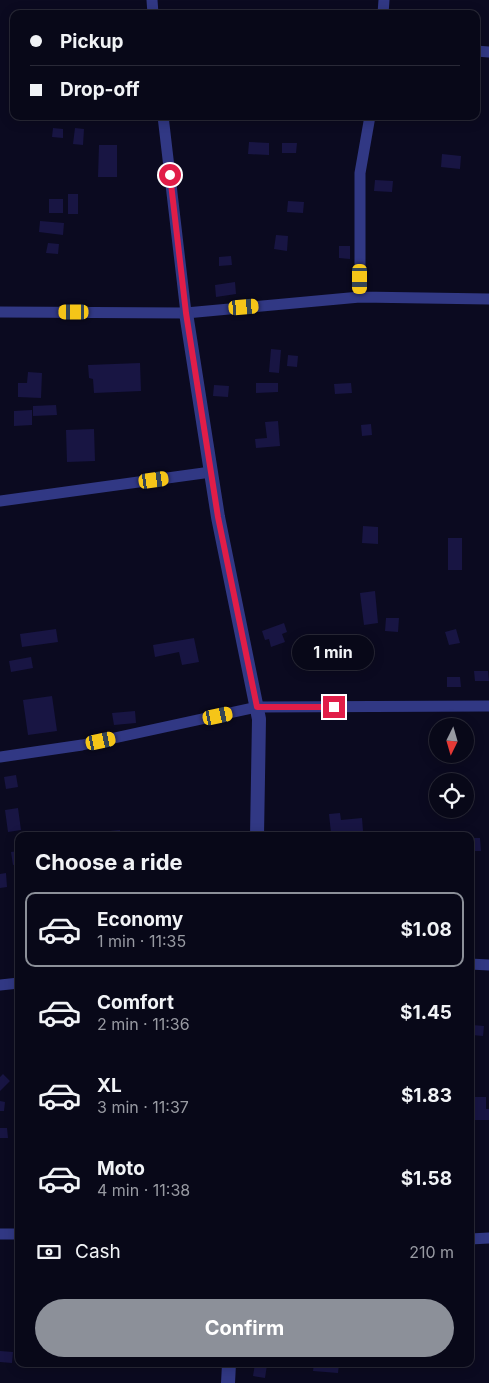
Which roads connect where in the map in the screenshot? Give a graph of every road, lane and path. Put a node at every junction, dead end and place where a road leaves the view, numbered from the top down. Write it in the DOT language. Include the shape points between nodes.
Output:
graph roads {
  1 [pos="163,120"];
  2 [pos="369,120"];
  3 [pos="360,297"];
  4 [pos="489,299"];
  5 [pos="0,312"];
  6 [pos="186,313"];
  7 [pos="211,472"];
  8 [pos="0,501"];
  9 [pos="489,706"];
  10 [pos="257,707"];
  11 [pos="0,757"];
  12 [pos="257,832"];
  13 [pos="474,964"];
  14 [pos="489,964"];
  15 [pos="15,983"];
  16 [pos="0,985"];
  17 [pos="0,1234"];
  18 [pos="15,1234"];
  19 [pos="489,1238"];
  20 [pos="474,1239"];
  21 [pos="229,1367"];
  22 [pos="228,1383"];
  1 -- 6 [label="lane"];
  2 -- 3 [label="lane" via="360,173"];
  3 -- 4 [label="lane"];
  3 -- 6 [label="lane"];
  5 -- 6 [label="lane"];
  6 -- 7 [label="street"];
  7 -- 8 [label="lane"];
  7 -- 10 [label="street"];
  9 -- 10 [label="lane"];
  10 -- 11 [label="lane" via="82,745"];
  10 -- 12 [label="street"];
  13 -- 14 [label="lane"];
  15 -- 16 [label="lane"];
  17 -- 18 [label="lane"];
  19 -- 20 [label="lane"];
  21 -- 22 [label="street"];
}
